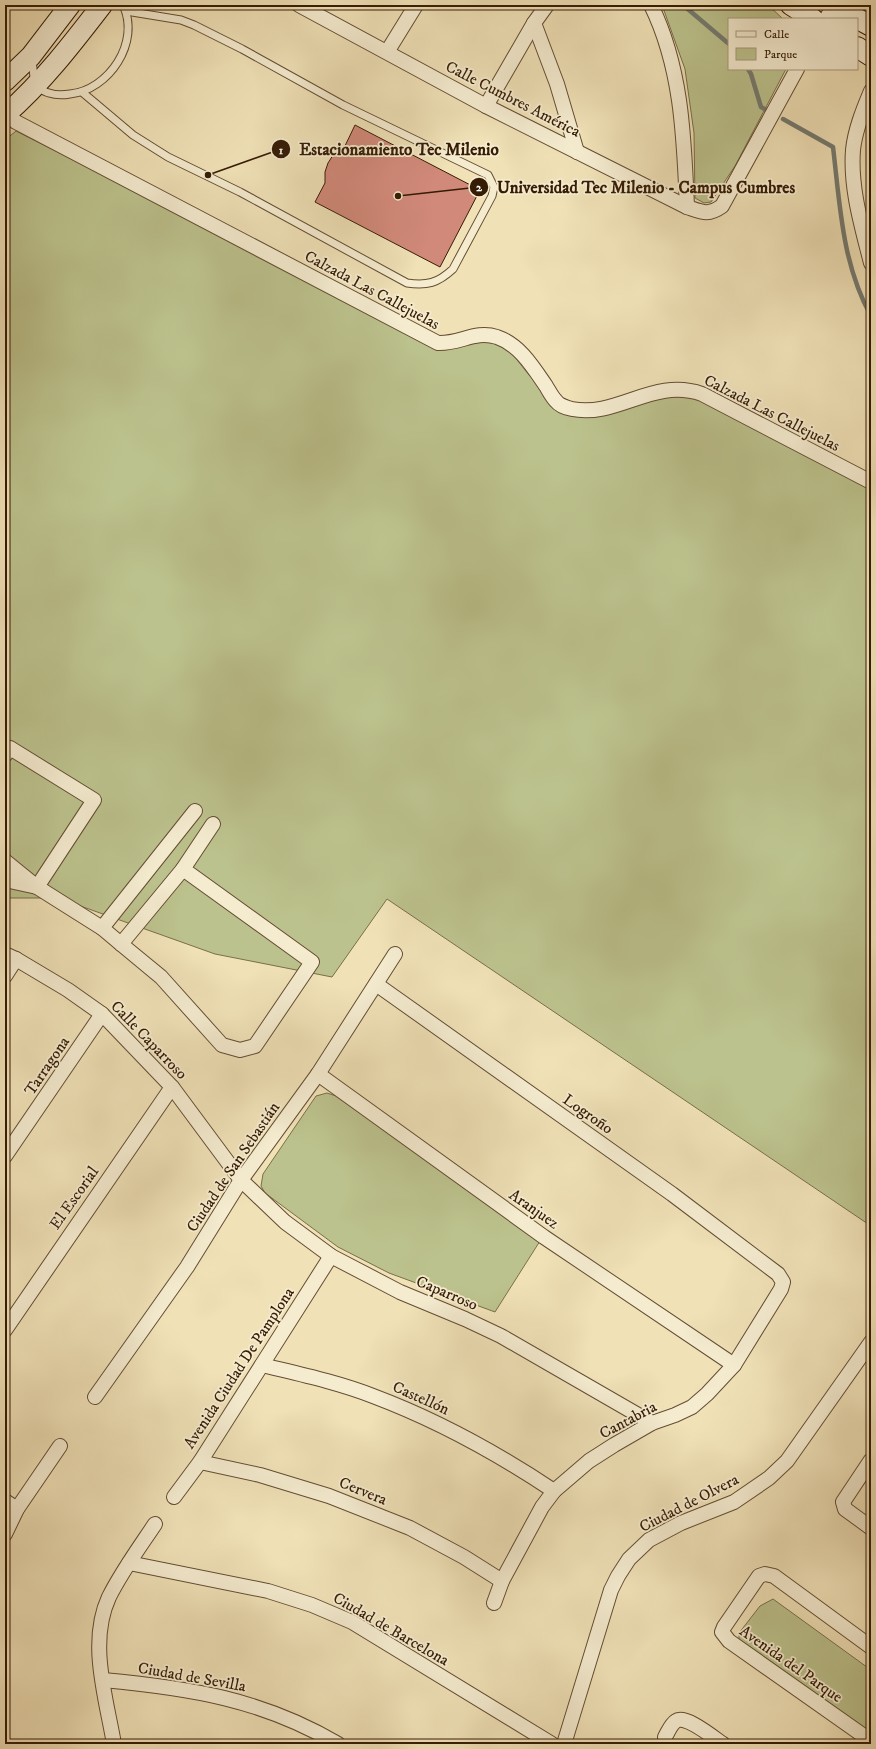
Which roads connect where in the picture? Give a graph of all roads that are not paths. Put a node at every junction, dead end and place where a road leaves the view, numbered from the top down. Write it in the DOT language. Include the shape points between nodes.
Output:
graph roads {
  1 [pos="70,5"];
  2 [pos="102,5"];
  3 [pos="299,5"];
  4 [pos="416,5"];
  5 [pos="547,5"];
  6 [pos="651,5"];
  7 [pos="791,5"];
  8 [pos="125,8"];
  9 [pos="831,9"];
  10 [pos="811,18"];
  11 [pos="852,18"];
  12 [pos="858,20"];
  13 [pos="534,23"];
  14 [pos="871,26"];
  15 [pos="858,48"];
  16 [pos="387,52"];
  17 [pos="31,56"];
  18 [pos="871,56"];
  19 [pos="796,70"];
  20 [pos="5,81"];
  21 [pos="35,86"];
  22 [pos="82,92"];
  23 [pos="871,92"];
  24 [pos="486,106"];
  25 [pos="6,114"];
  26 [pos="577,152"];
  27 [pos="687,206"];
  28 [pos="868,242"];
  29 [pos="871,263"];
  30 [pos="871,482"];
  31 [pos="5,755"];
  32 [pos="195,810"];
  33 [pos="213,824"];
  34 [pos="5,861"];
  35 [pos="183,869"];
  36 [pos="5,880"];
  37 [pos="38,887"];
  38 [pos="102,928"];
  39 [pos="121,944"];
  40 [pos="395,954"];
  41 [pos="10,957"];
  42 [pos="5,976"];
  43 [pos="376,984"];
  44 [pos="102,1014"];
  45 [pos="318,1074"];
  46 [pos="172,1087"];
  47 [pos="5,1156"];
  48 [pos="241,1180"];
  49 [pos="331,1256"];
  50 [pos="778,1274"];
  51 [pos="5,1330"];
  52 [pos="871,1342"];
  53 [pos="734,1364"];
  54 [pos="262,1366"];
  55 [pos="95,1397"];
  56 [pos="652,1423"];
  57 [pos="60,1446"];
  58 [pos="871,1460"];
  59 [pos="200,1462"];
  60 [pos="554,1490"];
  61 [pos="174,1497"];
  62 [pos="5,1501"];
  63 [pos="17,1509"];
  64 [pos="155,1524"];
  65 [pos="871,1528"];
  66 [pos="5,1534"];
  67 [pos="129,1563"];
  68 [pos="502,1581"];
  69 [pos="494,1603"];
  70 [pos="871,1647"];
  71 [pos="103,1680"];
  72 [pos="665,1737"];
  73 [pos="871,1741"];
  74 [pos="114,1744"];
  75 [pos="338,1744"];
  76 [pos="552,1744"];
  77 [pos="564,1744"];
  78 [pos="723,1744"];
  1 -- 17 [label="street"];
  2 -- 21 [label="street" via="71,46"];
  3 -- 16 [label="street, Calle Cumbres América"];
  4 -- 16 [label="street"];
  5 -- 13 [label="street"];
  6 -- 27 [label="street" via="659,21 673,66 679,99 684,131"];
  7 -- 10 [label="street"];
  8 -- 22 [label="lane" via="128,37 122,54 112,71 97,85"];
  8 -- 22 [label="lane" via="194,25 343,105 488,175 494,187 492,196 453,269 434,282 421,285 407,283 240,192 162,153 133,135"];
  9 -- 11 [label="street"];
  12 -- 14 [label="street"];
  13 -- 24 [label="street"];
  13 -- 26 [label="street" via="557,84"];
  15 -- 18 [label="street"];
  16 -- 24 [label="street, Calle Cumbres América"];
  17 -- 20 [label="street"];
  17 -- 21 [label="lane"];
  19 -- 27 [label="street, Calle Cumbres América" via="722,206 704,213"];
  21 -- 22 [label="lane" via="50,94"];
  21 -- 25 [label="street"];
  23 -- 28 [label="street" via="861,115 853,150 855,188"];
  24 -- 26 [label="street, Calle Cumbres América"];
  25 -- 30 [label="street, Calzada Las Callejuelas" via="23,126 438,343 455,342 480,334 498,338 522,354 534,367 556,402 570,408 585,411 602,409 662,390 693,391"];
  26 -- 27 [label="street, Calle Cumbres América"];
  28 -- 29 [label="street"];
  31 -- 37 [label="street" via="10,748 94,800"];
  32 -- 38 [label="street"];
  33 -- 35 [label="street"];
  34 -- 37 [label="street"];
  35 -- 39 [label="street"];
  35 -- 39 [label="street" via="312,962 255,1046 240,1050 222,1045 161,978"];
  36 -- 37 [label="street"];
  37 -- 38 [label="street"];
  38 -- 39 [label="street"];
  40 -- 43 [label="street, Ciudad de San Sebastián"];
  41 -- 42 [label="street"];
  41 -- 44 [label="street, Calle Caparroso" via="68,990"];
  43 -- 45 [label="street, Ciudad de San Sebastián"];
  43 -- 50 [label="street, Logroño" via="672,1194"];
  44 -- 46 [label="street, Calle Caparroso"];
  44 -- 47 [label="street, Tarragona"];
  45 -- 48 [label="street, Ciudad de San Sebastián"];
  45 -- 53 [label="street, Aranjuez" via="544,1237"];
  46 -- 48 [label="street, Calle Caparroso"];
  46 -- 51 [label="street, El Escorial"];
  48 -- 49 [label="street, Caparroso" via="285,1222"];
  48 -- 55 [label="street, Ciudad de San Sebastián" via="187,1267"];
  49 -- 54 [label="street, Avenida Ciudad De Pamplona"];
  49 -- 56 [label="street, Caparroso" via="400,1292 465,1318 501,1336"];
  50 -- 53 [label="street, Cantabria" via="783,1282 781,1289"];
  52 -- 77 [label="street, Ciudad de Olvera" via="787,1461 769,1478 734,1502 665,1530 628,1559 611,1590"];
  53 -- 56 [label="street, Cantabria" via="692,1407"];
  54 -- 59 [label="street, Avenida Ciudad De Pamplona"];
  54 -- 60 [label="street, Castellón" via="317,1378 386,1401 474,1442"];
  56 -- 60 [label="street, Cantabria" via="596,1457"];
  57 -- 63 [label="street"];
  58 -- 65 [label="street" via="843,1502 845,1509"];
  59 -- 61 [label="street, Avenida Ciudad De Pamplona"];
  59 -- 68 [label="street, Cervera" via="260,1475 330,1496 410,1528"];
  60 -- 68 [label="street, Cantabria"];
  62 -- 63 [label="street"];
  63 -- 66 [label="street"];
  64 -- 67 [label="street"];
  67 -- 71 [label="street" via="109,1598 102,1620 99,1643"];
  67 -- 76 [label="street, Ciudad de Barcelona" via="268,1591 312,1605 352,1622"];
  68 -- 69 [label="street, Cantabria"];
  70 -- 73 [label="street, Avenida del Parque" via="774,1576 765,1574 759,1576 722,1632 729,1641"];
  71 -- 74 [label="street"];
  71 -- 75 [label="street, Ciudad de Sevilla" via="165,1686 257,1706"];
  72 -- 78 [label="street" via="675,1721 682,1719"];
}
